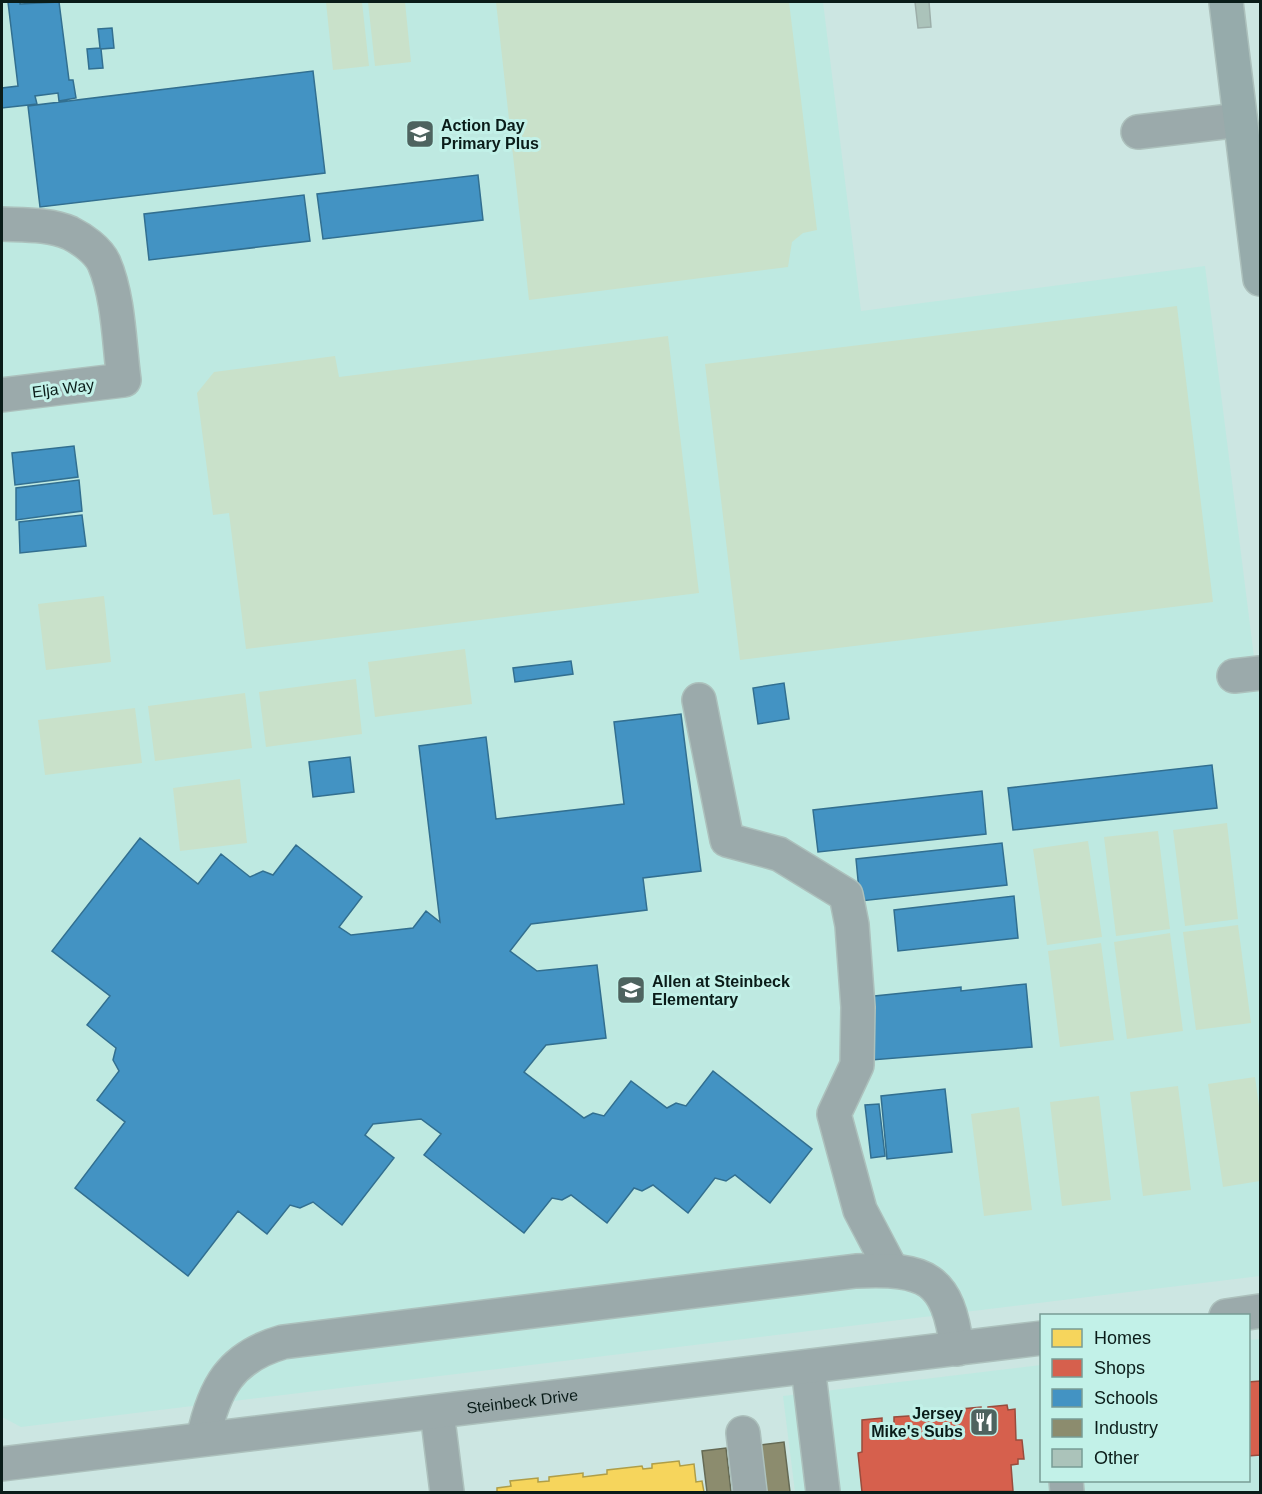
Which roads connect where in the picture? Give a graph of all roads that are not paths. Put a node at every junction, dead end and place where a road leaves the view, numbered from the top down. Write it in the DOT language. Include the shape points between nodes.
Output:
graph roads {
  1 [pos="1226,2"];
  2 [pos="1240,120"];
  3 [pos="1138,132"];
  4 [pos="2,224"];
  5 [pos="1260,279"];
  6 [pos="2,395"];
  7 [pos="699,700"];
  8 [pos="891,1269"];
  9 [pos="1260,1311"];
  10 [pos="1240,1314"];
  11 [pos="1040,1338"];
  12 [pos="957,1349"];
  13 [pos="808,1367"];
  14 [pos="437,1413"];
  15 [pos="743,1433"];
  16 [pos="203,1439"];
  17 [pos="2,1464"];
  18 [pos="447,1492"];
  19 [pos="750,1492"];
  20 [pos="823,1492"];
  1 -- 2 [label="main road"];
  2 -- 3 [label="street"];
  2 -- 5 [label="main road"];
  4 -- 6 [label="street, Elja Way" via="69,232 95,249 104,262 113,300 124,380"];
  7 -- 8 [label="street" via="726,840 779,854 846,895 858,1007 857,1065 834,1114 860,1210"];
  8 -- 12 [label="street" via="921,1278 940,1289 953,1318"];
  8 -- 16 [label="street" via="856,1270 283,1342 260,1349 235,1367 217,1390"];
  9 -- 10 [label="street"];
  11 -- 12 [label="street, Steinbeck Drive"];
  12 -- 13 [label="street, Steinbeck Drive"];
  13 -- 14 [label="street, Steinbeck Drive"];
  13 -- 20 [label="street"];
  14 -- 16 [label="street, Steinbeck Drive"];
  14 -- 18 [label="street"];
  15 -- 19 [label="street"];
  16 -- 17 [label="street, Steinbeck Drive"];
}
